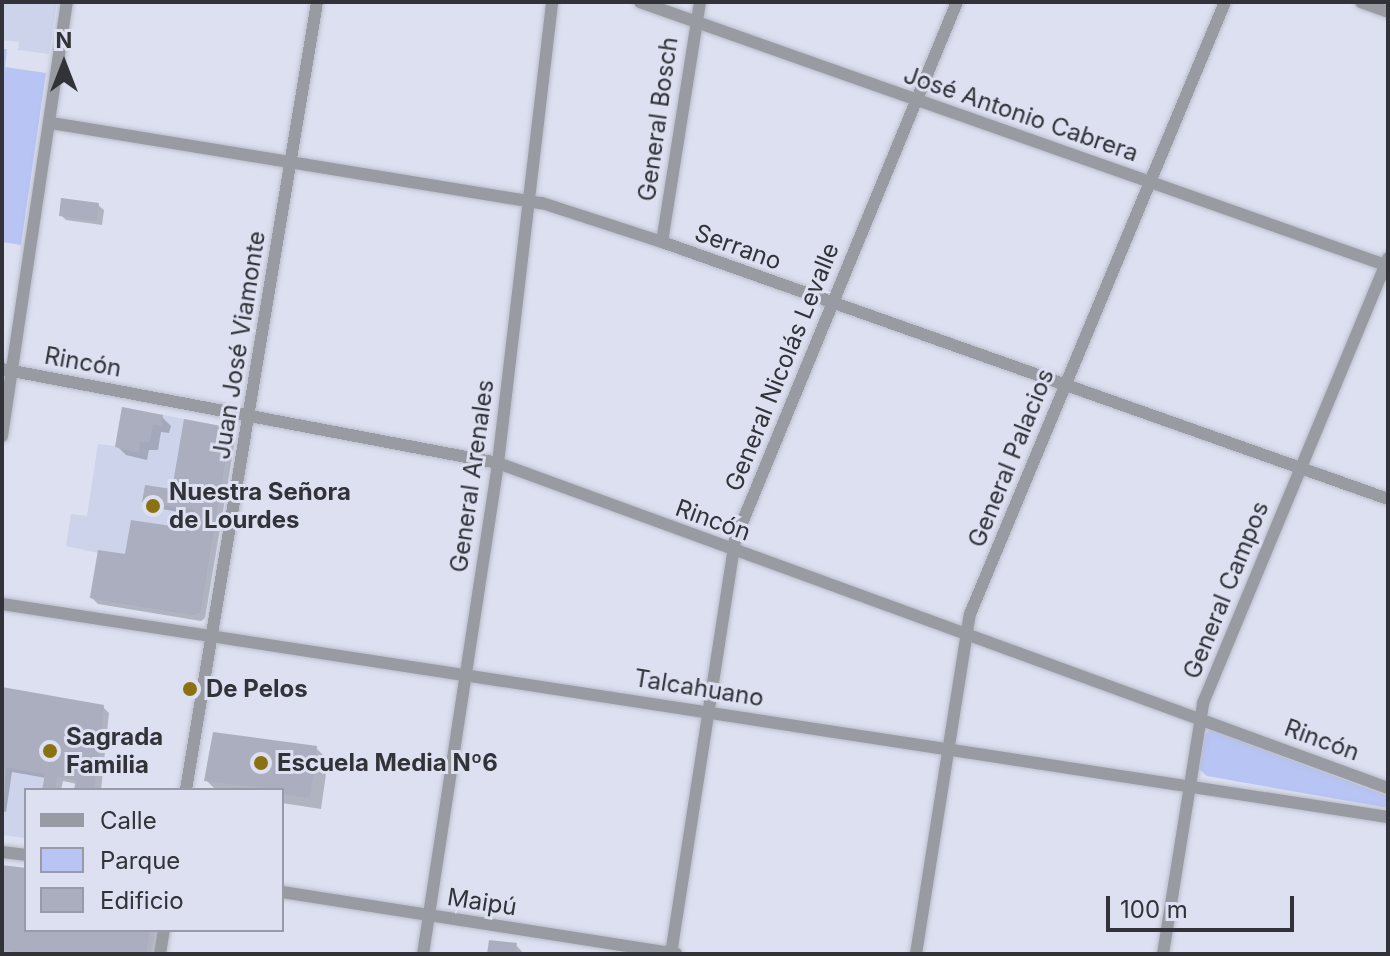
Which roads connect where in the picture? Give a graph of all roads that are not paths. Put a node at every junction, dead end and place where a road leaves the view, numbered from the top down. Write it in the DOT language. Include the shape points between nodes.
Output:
graph roads {
  1 [pos="67,2"];
  2 [pos="317,2"];
  3 [pos="552,2"];
  4 [pos="640,2"];
  5 [pos="700,2"];
  6 [pos="957,2"];
  7 [pos="1225,2"];
  8 [pos="1361,2"];
  9 [pos="1388,12"];
  10 [pos="695,20"];
  11 [pos="916,101"];
  12 [pos="51,123"];
  13 [pos="291,163"];
  14 [pos="1150,183"];
  15 [pos="529,200"];
  16 [pos="662,242"];
  17 [pos="1387,263"];
  18 [pos="831,305"];
  19 [pos="7,370"];
  20 [pos="1064,385"];
  21 [pos="250,415"];
  22 [pos="2,436"];
  23 [pos="498,463"];
  24 [pos="1300,467"];
  25 [pos="1388,499"];
  26 [pos="733,551"];
  27 [pos="2,604"];
  28 [pos="966,635"];
  29 [pos="211,636"];
  30 [pos="464,673"];
  31 [pos="707,711"];
  32 [pos="1199,720"];
  33 [pos="948,749"];
  34 [pos="1189,785"];
  35 [pos="186,788"];
  36 [pos="1388,788"];
  37 [pos="1388,817"];
  38 [pos="2,852"];
  39 [pos="24,855"];
  40 [pos="284,892"];
  41 [pos="429,916"];
  42 [pos="164,932"];
  43 [pos="160,954"];
  44 [pos="423,954"];
  45 [pos="673,954"];
  46 [pos="916,954"];
  47 [pos="1163,954"];
  1 -- 12 [label="street"];
  2 -- 13 [label="street, Juan José Viamonte"];
  3 -- 15 [label="street, General Arenales"];
  4 -- 10 [label="street, José Antonio Cabrera"];
  5 -- 10 [label="street, General Bosch"];
  6 -- 11 [label="street, General Nicolás Levalle"];
  7 -- 14 [label="street, General Palacios"];
  8 -- 9 [label="street"];
  10 -- 11 [label="street, José Antonio Cabrera"];
  10 -- 16 [label="street, General Bosch"];
  11 -- 14 [label="street, José Antonio Cabrera"];
  11 -- 18 [label="street, General Nicolás Levalle"];
  12 -- 13 [label="street, Serrano"];
  12 -- 19 [label="street"];
  13 -- 15 [label="street, Serrano"];
  13 -- 21 [label="street, Juan José Viamonte"];
  14 -- 17 [label="street, José Antonio Cabrera"];
  14 -- 20 [label="street, General Palacios"];
  15 -- 16 [label="street, Serrano"];
  15 -- 23 [label="street, General Arenales"];
  16 -- 18 [label="street, Serrano"];
  17 -- 24 [label="street, General Campos"];
  18 -- 20 [label="street, Serrano"];
  18 -- 26 [label="street, General Nicolás Levalle"];
  19 -- 21 [label="street, Rincón"];
  19 -- 22 [label="street"];
  20 -- 24 [label="street, Serrano"];
  20 -- 28 [label="street, General Palacios"];
  21 -- 23 [label="street, Rincón"];
  21 -- 29 [label="street, Juan José Viamonte"];
  23 -- 26 [label="street, Rincón"];
  23 -- 30 [label="street, General Arenales"];
  24 -- 25 [label="street, Serrano"];
  24 -- 32 [label="street, General Campos"];
  26 -- 28 [label="street, Rincón"];
  26 -- 31 [label="street, General Nicolás Levalle"];
  27 -- 29 [label="street, Talcahuano"];
  28 -- 32 [label="street, Rincón"];
  28 -- 33 [label="street, General Palacios"];
  29 -- 30 [label="street, Talcahuano"];
  29 -- 35 [label="street, Juan José Viamonte"];
  30 -- 31 [label="street, Talcahuano"];
  30 -- 41 [label="street, General Arenales"];
  31 -- 33 [label="street, Talcahuano"];
  31 -- 45 [label="street, General Nicolás Levalle"];
  32 -- 34 [label="street, General Campos"];
  32 -- 36 [label="street, Rincón"];
  33 -- 34 [label="street, Talcahuano"];
  33 -- 46 [label="street, General Palacios"];
  34 -- 37 [label="street, Talcahuano"];
  34 -- 47 [label="street, General Campos"];
  38 -- 39 [label="street"];
  40 -- 41 [label="street, Maipú"];
  41 -- 44 [label="street, General Arenales"];
  41 -- 45 [label="street, Maipú"];
  42 -- 43 [label="street"];
}
